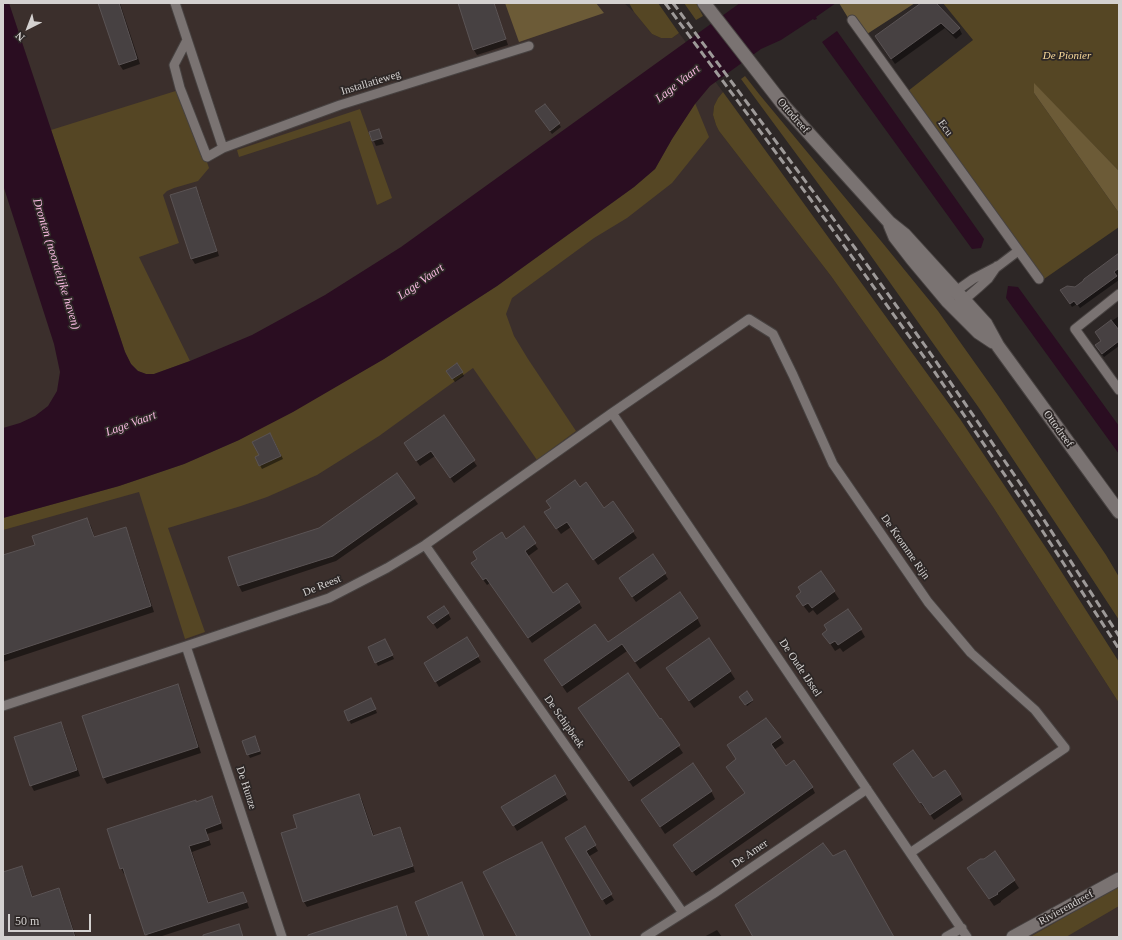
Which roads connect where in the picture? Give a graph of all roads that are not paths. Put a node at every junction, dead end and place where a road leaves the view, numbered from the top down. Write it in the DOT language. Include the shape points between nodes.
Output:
graph roads {
  1 [pos="175,3"];
  2 [pos="704,3"];
  3 [pos="852,20"];
  4 [pos="187,40"];
  5 [pos="529,46"];
  6 [pos="223,148"];
  7 [pos="889,222"];
  8 [pos="1018,251"];
  9 [pos="997,266"];
  10 [pos="1039,279"];
  11 [pos="976,283"];
  12 [pos="1119,294"];
  13 [pos="960,296"];
  14 [pos="948,302"];
  15 [pos="998,346"];
  16 [pos="1119,390"];
  17 [pos="612,413"];
  18 [pos="1119,512"];
  19 [pos="425,544"];
  20 [pos="186,646"];
  21 [pos="3,706"];
  22 [pos="867,789"];
  23 [pos="910,853"];
  24 [pos="1119,879"];
  25 [pos="683,913"];
  26 [pos="962,928"];
  27 [pos="282,937"];
  28 [pos="645,937"];
  29 [pos="946,937"];
  30 [pos="967,937"];
  31 [pos="1014,937"];
  1 -- 4 [label="street"];
  2 -- 7 [label="street, Ottodreef" via="785,107"];
  3 -- 8 [label="street, Ecu"];
  4 -- 6 [label="street"];
  4 -- 6 [label="street, Installatieweg" via="174,65 180,88 207,157"];
  5 -- 6 [label="street, Installatieweg" via="340,105"];
  7 -- 13 [label="street, Ottodreef" via="904,234"];
  7 -- 14 [label="street, Ottodreef" via="895,237"];
  8 -- 9 [label="street"];
  8 -- 10 [label="street, Ecu"];
  9 -- 11 [label="street"];
  9 -- 13 [label="street" via="988,279"];
  12 -- 16 [label="street" via="1075,329"];
  13 -- 14 [label="street"];
  13 -- 15 [label="street, Ottodreef" via="986,324"];
  14 -- 15 [label="street, Ottodreef" via="978,332"];
  15 -- 18 [label="street, Ottodreef"];
  17 -- 19 [label="street, De Reest"];
  17 -- 22 [label="street, De Oude IJssel"];
  17 -- 23 [label="street, De Kromme Rijn" via="749,319 773,334 833,464 928,602 971,653 1035,710 1065,748"];
  19 -- 20 [label="street, De Reest" via="387,568 329,598"];
  19 -- 25 [label="street, De Schipbeek"];
  20 -- 21 [label="street, De Reest"];
  20 -- 27 [label="street, De Hunze"];
  22 -- 23 [label="street, De Oude IJssel"];
  22 -- 25 [label="street, De Amer"];
  23 -- 26 [label="street, De Oude IJssel"];
  24 -- 31 [label="street, Rivierendreef"];
  25 -- 28 [label="street, De Amer"];
  26 -- 29 [label="street"];
  26 -- 30 [label="street, De Oude IJssel"];
}
